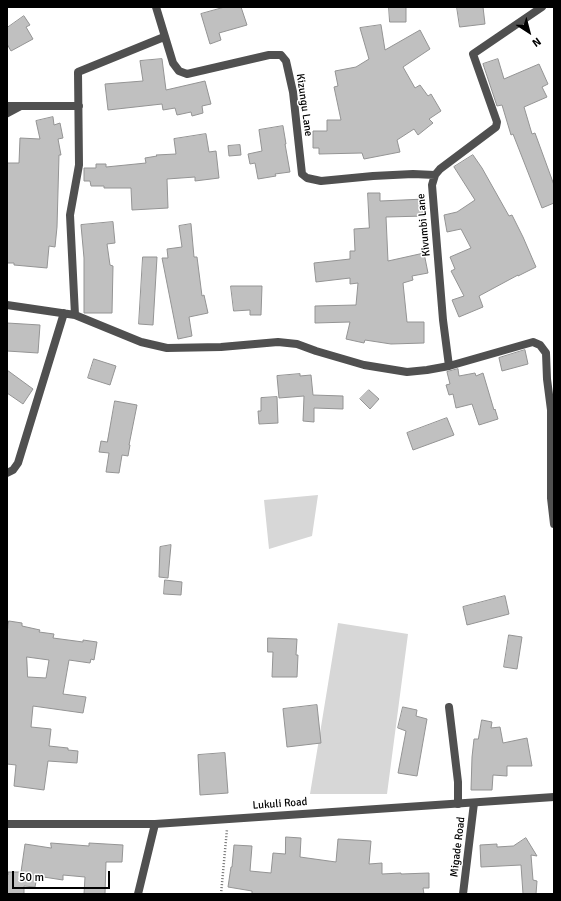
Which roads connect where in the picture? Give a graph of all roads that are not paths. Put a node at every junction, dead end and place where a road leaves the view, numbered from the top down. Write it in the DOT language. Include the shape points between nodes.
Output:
graph roads {
  1 [pos="156,7"];
  2 [pos="542,7"];
  3 [pos="164,37"];
  4 [pos="7,106"];
  5 [pos="22,106"];
  6 [pos="79,106"];
  7 [pos="7,114"];
  8 [pos="435,175"];
  9 [pos="7,305"];
  10 [pos="64,313"];
  11 [pos="75,315"];
  12 [pos="449,366"];
  13 [pos="7,473"];
  14 [pos="554,524"];
  15 [pos="449,707"];
  16 [pos="554,797"];
  17 [pos="474,803"];
  18 [pos="458,804"];
  19 [pos="7,824"];
  20 [pos="155,824"];
  21 [pos="138,894"];
  22 [pos="463,894"];
  1 -- 3 [label="street, Kizungu Lane"];
  2 -- 8 [label="street" via="473,54 496,127"];
  3 -- 6 [label="street" via="78,72"];
  3 -- 8 [label="street, Kizungu Lane" via="173,63 179,71 186,74 281,54 286,61 293,92 302,174 307,178 321,181 373,176"];
  4 -- 5 [label="street"];
  5 -- 6 [label="street"];
  5 -- 7 [label="lane"];
  6 -- 11 [label="street" via="79,165 70,215"];
  8 -- 12 [label="street, Kivumbi Lane" via="432,185"];
  9 -- 10 [label="street"];
  10 -- 11 [label="street"];
  10 -- 13 [label="street" via="18,463"];
  11 -- 12 [label="street" via="141,342 167,348 278,342 297,344 364,365 390,370 407,372"];
  12 -- 14 [label="street" via="533,342 540,344 546,352 551,410 551,498"];
  15 -- 18 [label="street" via="458,782"];
  16 -- 17 [label="street, Lukuli Road"];
  17 -- 18 [label="street, Lukuli Road"];
  17 -- 22 [label="street, Migade Road"];
  18 -- 20 [label="street, Lukuli Road"];
  19 -- 20 [label="street, Lukuli Road"];
  20 -- 21 [label="street"];
}
